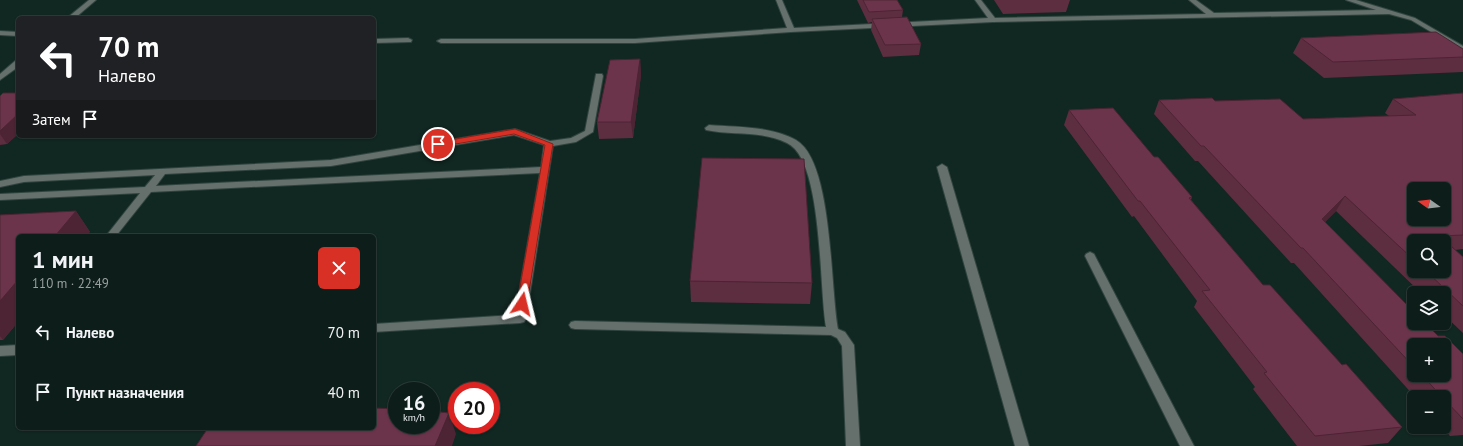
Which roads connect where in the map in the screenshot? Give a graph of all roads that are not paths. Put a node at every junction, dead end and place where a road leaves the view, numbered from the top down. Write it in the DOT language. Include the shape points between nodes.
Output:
graph roads {
  1 [pos="92,0"];
  2 [pos="779,0"];
  3 [pos="978,0"];
  4 [pos="1192,0"];
  5 [pos="1349,0"];
  6 [pos="1392,12"];
  7 [pos="73,16"];
  8 [pos="1213,16"];
  9 [pos="993,20"];
  10 [pos="791,30"];
  11 [pos="0,33"];
  12 [pos="16,34"];
  13 [pos="376,40"];
  14 [pos="408,40"];
  15 [pos="441,41"];
  16 [pos="1463,49"];
  17 [pos="16,65"];
  18 [pos="599,76"];
  19 [pos="0,78"];
  20 [pos="709,128"];
  21 [pos="549,144"];
  22 [pos="942,167"];
  23 [pos="544,170"];
  24 [pos="162,172"];
  25 [pos="0,184"];
  26 [pos="146,190"];
  27 [pos="0,197"];
  28 [pos="113,234"];
  29 [pos="1090,256"];
  30 [pos="575,325"];
  31 [pos="376,328"];
  32 [pos="833,331"];
  33 [pos="16,350"];
  34 [pos="0,351"];
  35 [pos="853,446"];
  36 [pos="1022,446"];
  37 [pos="1187,446"];
  1 -- 7 [label="street"];
  2 -- 10 [label="street"];
  3 -- 9 [label="street"];
  4 -- 8 [label="street"];
  5 -- 6 [label="street"];
  6 -- 8 [label="street"];
  6 -- 16 [label="street" via="1413,19"];
  8 -- 9 [label="street"];
  9 -- 10 [label="street"];
  10 -- 15 [label="street" via="635,41"];
  11 -- 12 [label="street"];
  13 -- 14 [label="street"];
  17 -- 19 [label="street"];
  18 -- 21 [label="street" via="589,132 573,140"];
  20 -- 32 [label="street" via="778,135 800,147 812,169 824,238 828,302"];
  21 -- 23 [label="street"];
  21 -- 24 [label="street" via="515,132 331,163"];
  22 -- 36 [label="street"];
  23 -- 26 [label="street"];
  23 -- 31 [label="street" via="520,319"];
  24 -- 25 [label="street" via="24,179"];
  24 -- 26 [label="street"];
  26 -- 27 [label="street"];
  26 -- 28 [label="street"];
  29 -- 37 [label="street"];
  30 -- 32 [label="street"];
  32 -- 35 [label="street" via="842,335 848,345"];
  33 -- 34 [label="street"];
}
